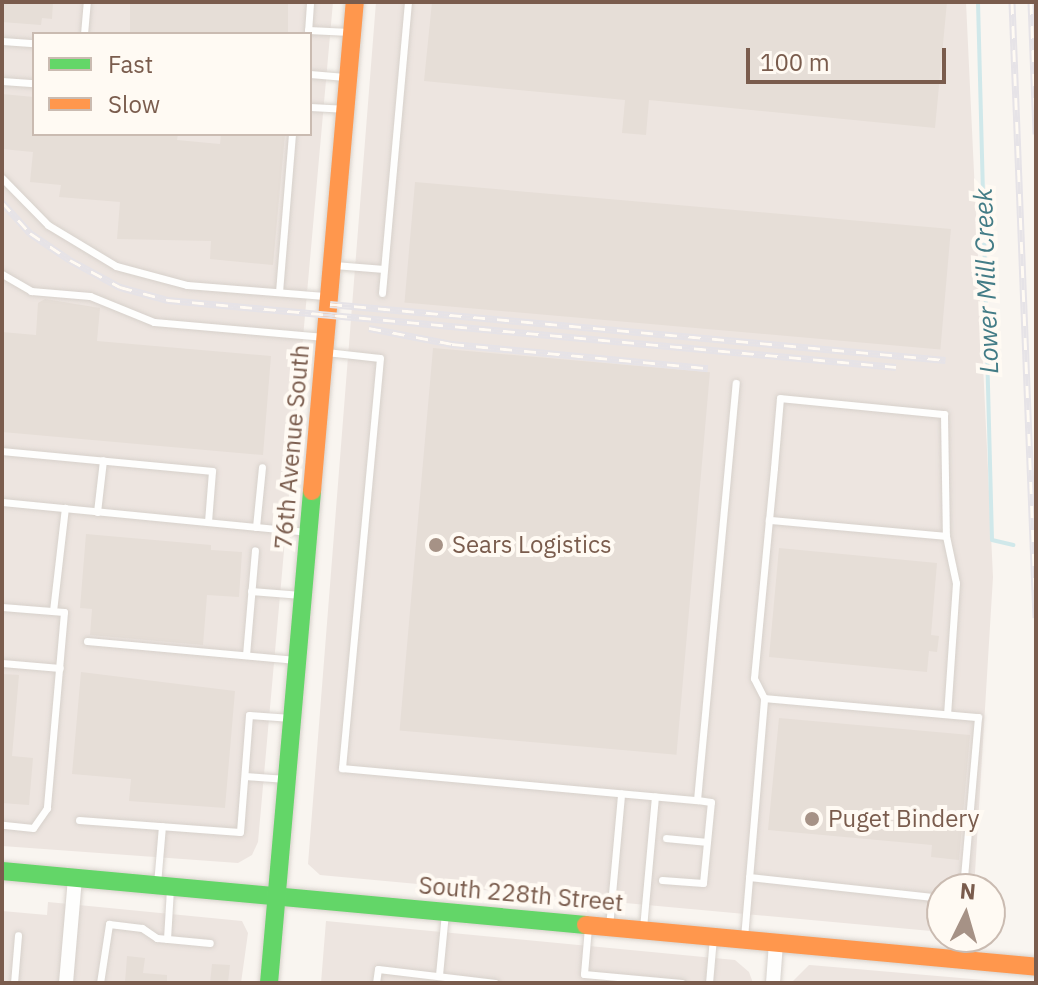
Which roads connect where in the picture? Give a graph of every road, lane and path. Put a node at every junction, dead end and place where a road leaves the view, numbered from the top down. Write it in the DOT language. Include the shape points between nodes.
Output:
graph roads {
  1 [pos="87,2"];
  2 [pos="310,2"];
  3 [pos="355,2"];
  4 [pos="408,2"];
  5 [pos="84,32"];
  6 [pos="308,32"];
  7 [pos="312,32"];
  8 [pos="352,33"];
  9 [pos="2,41"];
  10 [pos="32,43"];
  11 [pos="312,74"];
  12 [pos="348,77"];
  13 [pos="2,81"];
  14 [pos="32,83"];
  15 [pos="312,107"];
  16 [pos="345,110"];
  17 [pos="292,136"];
  18 [pos="2,178"];
  19 [pos="332,265"];
  20 [pos="384,269"];
  21 [pos="2,274"];
  22 [pos="279,292"];
  23 [pos="382,293"];
  24 [pos="329,296"];
  25 [pos="325,345"];
  26 [pos="736,383"];
  27 [pos="2,451"];
  28 [pos="103,460"];
  29 [pos="262,467"];
  30 [pos="2,502"];
  31 [pos="65,508"];
  32 [pos="97,512"];
  33 [pos="769,520"];
  34 [pos="208,522"];
  35 [pos="256,527"];
  36 [pos="309,532"];
  37 [pos="946,536"];
  38 [pos="255,550"];
  39 [pos="251,591"];
  40 [pos="304,595"];
  41 [pos="2,607"];
  42 [pos="53,611"];
  43 [pos="87,641"];
  44 [pos="246,655"];
  45 [pos="298,660"];
  46 [pos="2,663"];
  47 [pos="60,668"];
  48 [pos="764,698"];
  49 [pos="947,714"];
  50 [pos="293,718"];
  51 [pos="245,776"];
  52 [pos="288,779"];
  53 [pos="621,794"];
  54 [pos="655,797"];
  55 [pos="697,800"];
  56 [pos="79,820"];
  57 [pos="2,825"];
  58 [pos="162,826"];
  59 [pos="666,838"];
  60 [pos="707,842"];
  61 [pos="2,871"];
  62 [pos="964,873"];
  63 [pos="75,877"];
  64 [pos="749,877"];
  65 [pos="662,880"];
  66 [pos="164,885"];
  67 [pos="278,895"];
  68 [pos="926,896"];
  69 [pos="445,911"];
  70 [pos="588,925"];
  71 [pos="609,927"];
  72 [pos="643,930"];
  73 [pos="18,935"];
  74 [pos="713,937"];
  75 [pos="167,939"];
  76 [pos="744,940"];
  77 [pos="210,943"];
  78 [pos="776,943"];
  79 [pos="1035,967"];
  80 [pos="439,975"];
  81 [pos="14,983"];
  82 [pos="66,983"];
  83 [pos="100,983"];
  84 [pos="269,983"];
  85 [pos="376,983"];
  86 [pos="495,983"];
  87 [pos="682,983"];
  88 [pos="709,983"];
  89 [pos="773,983"];
  1 -- 5 [label="lane"];
  2 -- 6 [label="lane"];
  3 -- 8 [label="main road, 76th Avenue South"];
  4 -- 20 [label="lane"];
  7 -- 8 [label="lane"];
  8 -- 12 [label="main road, 76th Avenue South"];
  9 -- 10 [label="lane"];
  11 -- 12 [label="lane"];
  12 -- 16 [label="main road, 76th Avenue South"];
  13 -- 14 [label="lane"];
  15 -- 16 [label="lane"];
  16 -- 19 [label="main road, 76th Avenue South"];
  17 -- 22 [label="lane"];
  18 -- 22 [label="lane" via="48,225 116,266 187,285"];
  19 -- 20 [label="lane"];
  19 -- 24 [label="main road, 76th Avenue South"];
  20 -- 23 [label="lane"];
  21 -- 25 [label="lane" via="31,291 90,296 154,322"];
  22 -- 24 [label="lane"];
  24 -- 25 [label="main road, 76th Avenue South"];
  25 -- 36 [label="main road, 76th Avenue South"];
  25 -- 53 [label="lane" via="380,358 342,768"];
  26 -- 55 [label="lane"];
  27 -- 28 [label="lane"];
  28 -- 32 [label="lane"];
  28 -- 34 [label="lane" via="212,471"];
  29 -- 35 [label="lane"];
  30 -- 31 [label="lane"];
  31 -- 32 [label="lane"];
  31 -- 42 [label="lane"];
  32 -- 34 [label="lane"];
  33 -- 37 [label="lane"];
  33 -- 37 [label="lane" via="780,398 944,414"];
  33 -- 48 [label="lane" via="754,678"];
  34 -- 35 [label="lane"];
  35 -- 36 [label="lane"];
  36 -- 40 [label="main road, 76th Avenue South"];
  37 -- 49 [label="lane" via="956,583"];
  38 -- 39 [label="lane"];
  39 -- 40 [label="lane"];
  39 -- 44 [label="lane"];
  40 -- 45 [label="main road, 76th Avenue South"];
  41 -- 42 [label="lane"];
  42 -- 47 [label="lane" via="64,612"];
  43 -- 44 [label="lane"];
  44 -- 45 [label="lane"];
  45 -- 50 [label="main road, 76th Avenue South"];
  46 -- 47 [label="lane"];
  47 -- 57 [label="lane" via="47,808 33,828"];
  48 -- 49 [label="lane"];
  48 -- 64 [label="lane"];
  49 -- 62 [label="lane" via="978,717"];
  50 -- 51 [label="lane" via="249,715"];
  50 -- 52 [label="main road, 76th Avenue South"];
  51 -- 52 [label="lane"];
  51 -- 58 [label="lane" via="240,832"];
  52 -- 67 [label="main road, 76th Avenue South"];
  53 -- 54 [label="lane"];
  53 -- 71 [label="lane"];
  54 -- 55 [label="lane"];
  54 -- 72 [label="lane"];
  55 -- 60 [label="lane" via="711,802"];
  56 -- 58 [label="lane"];
  58 -- 66 [label="lane"];
  59 -- 60 [label="lane"];
  60 -- 65 [label="lane" via="703,883"];
  61 -- 63 [label="main road, South 228th Street"];
  63 -- 66 [label="main road, South 228th Street"];
  63 -- 82 [label="street"];
  64 -- 68 [label="lane"];
  64 -- 76 [label="lane"];
  66 -- 67 [label="main road, South 228th Street"];
  66 -- 75 [label="lane"];
  67 -- 69 [label="main road, South 228th Street"];
  67 -- 84 [label="main road, 76th Avenue South"];
  69 -- 70 [label="main road, South 228th Street"];
  69 -- 80 [label="lane"];
  70 -- 71 [label="main road, South 228th Street"];
  70 -- 87 [label="lane" via="584,974"];
  71 -- 72 [label="main road, South 228th Street"];
  72 -- 74 [label="main road, South 228th Street"];
  73 -- 81 [label="lane"];
  74 -- 76 [label="main road, South 228th Street"];
  74 -- 88 [label="lane"];
  75 -- 77 [label="lane"];
  75 -- 83 [label="lane" via="142,928 109,924"];
  76 -- 78 [label="main road, South 228th Street"];
  78 -- 79 [label="main road, South 228th Street"];
  78 -- 89 [label="street"];
  80 -- 85 [label="lane" via="378,969"];
  80 -- 86 [label="lane"];
}
